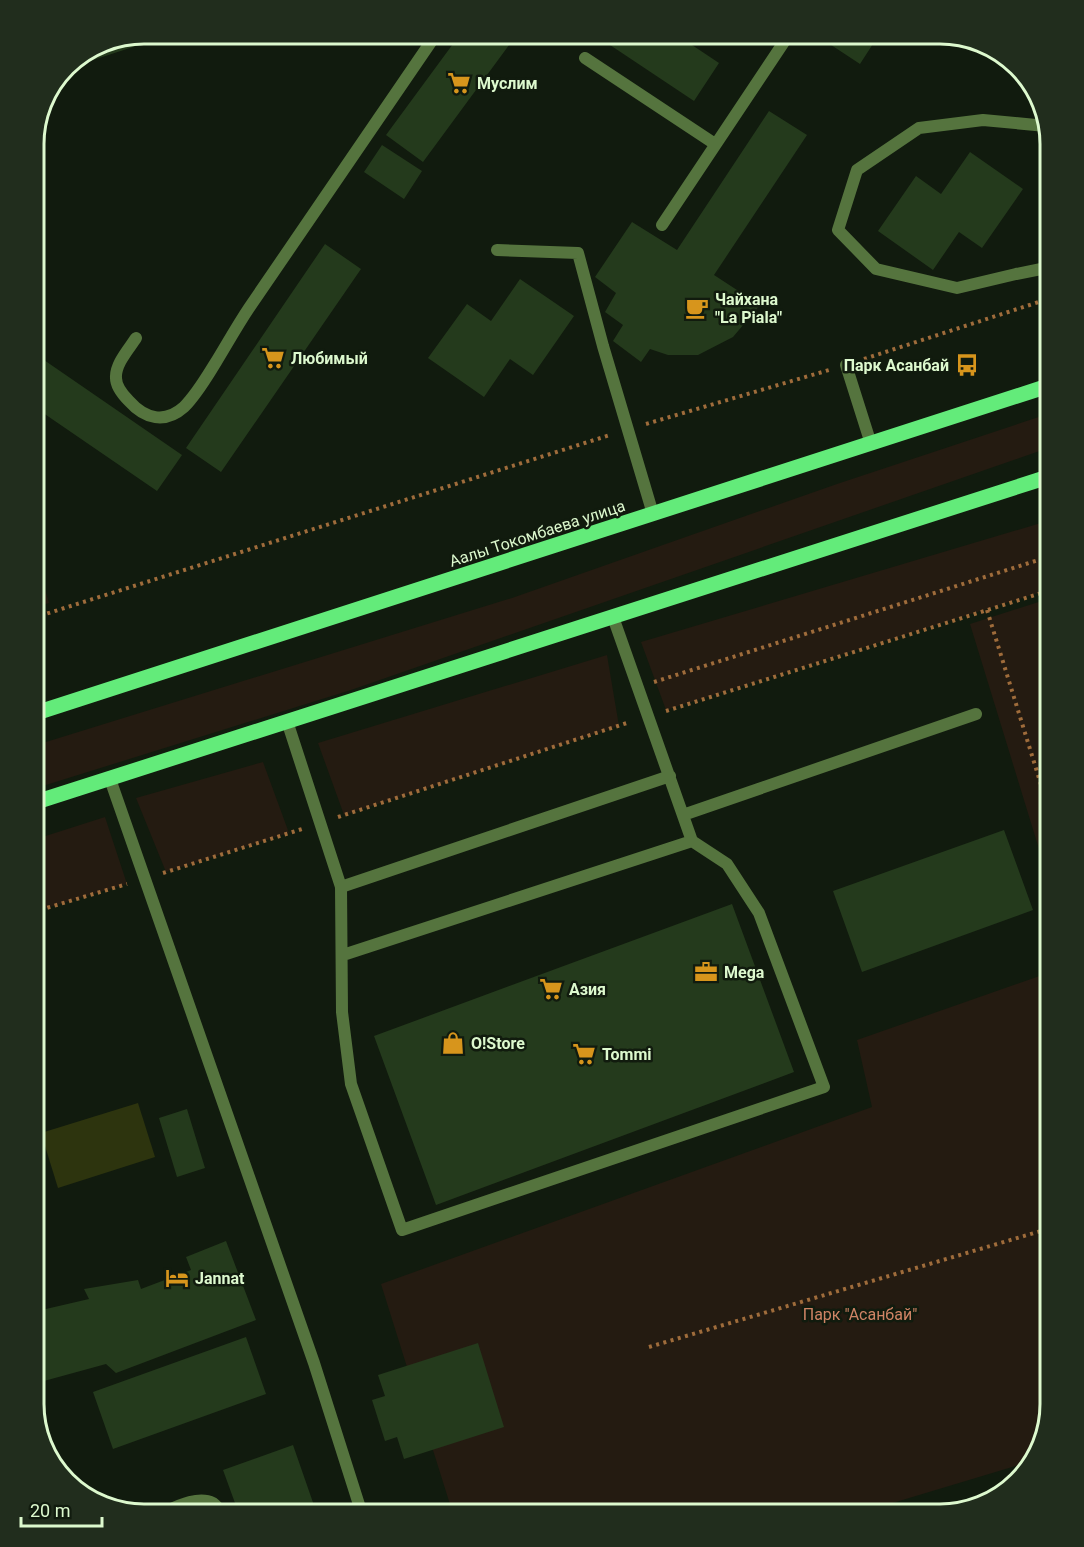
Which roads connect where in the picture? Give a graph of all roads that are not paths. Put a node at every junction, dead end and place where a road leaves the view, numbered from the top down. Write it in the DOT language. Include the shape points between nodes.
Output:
graph roads {
  1 [pos="430,44"];
  2 [pos="783,44"];
  3 [pos="585,58"];
  4 [pos="1039,125"];
  5 [pos="715,144"];
  6 [pos="662,225"];
  7 [pos="496,250"];
  8 [pos="1040,269"];
  9 [pos="136,338"];
  10 [pos="846,365"];
  11 [pos="1040,389"];
  12 [pos="870,444"];
  13 [pos="1040,480"];
  14 [pos="653,514"];
  15 [pos="613,617"];
  16 [pos="44,710"];
  17 [pos="976,714"];
  18 [pos="287,722"];
  19 [pos="670,776"];
  20 [pos="110,778"];
  21 [pos="44,799"];
  22 [pos="682,815"];
  23 [pos="692,841"];
  24 [pos="341,887"];
  25 [pos="342,955"];
  26 [pos="191,1503"];
  27 [pos="211,1503"];
  28 [pos="359,1503"];
  1 -- 9 [label="street" via="241,321 198,391 171,415 150,417 118,388 117,369"];
  2 -- 5 [label="street"];
  3 -- 5 [label="street"];
  4 -- 8 [label="street" via="983,120 920,128 857,170 838,230 876,269 957,288"];
  5 -- 6 [label="street"];
  7 -- 14 [label="street" via="578,253"];
  10 -- 12 [label="street"];
  11 -- 12 [label="main road, Аалы Токомбаева улица"];
  12 -- 14 [label="main road, Аалы Токомбаева улица"];
  13 -- 15 [label="main road"];
  14 -- 16 [label="main road, Аалы Токомбаева улица"];
  15 -- 18 [label="main road"];
  15 -- 19 [label="street"];
  17 -- 22 [label="street"];
  18 -- 20 [label="main road"];
  18 -- 24 [label="street"];
  19 -- 22 [label="street"];
  19 -- 24 [label="street"];
  20 -- 21 [label="main road"];
  20 -- 28 [label="street" via="314,1363"];
  22 -- 23 [label="street"];
  23 -- 25 [label="street"];
  23 -- 25 [label="street" via="727,864 759,914 824,1087 402,1230 351,1084 342,1012"];
  24 -- 25 [label="street"];
  26 -- 27 [label="street"];
}
